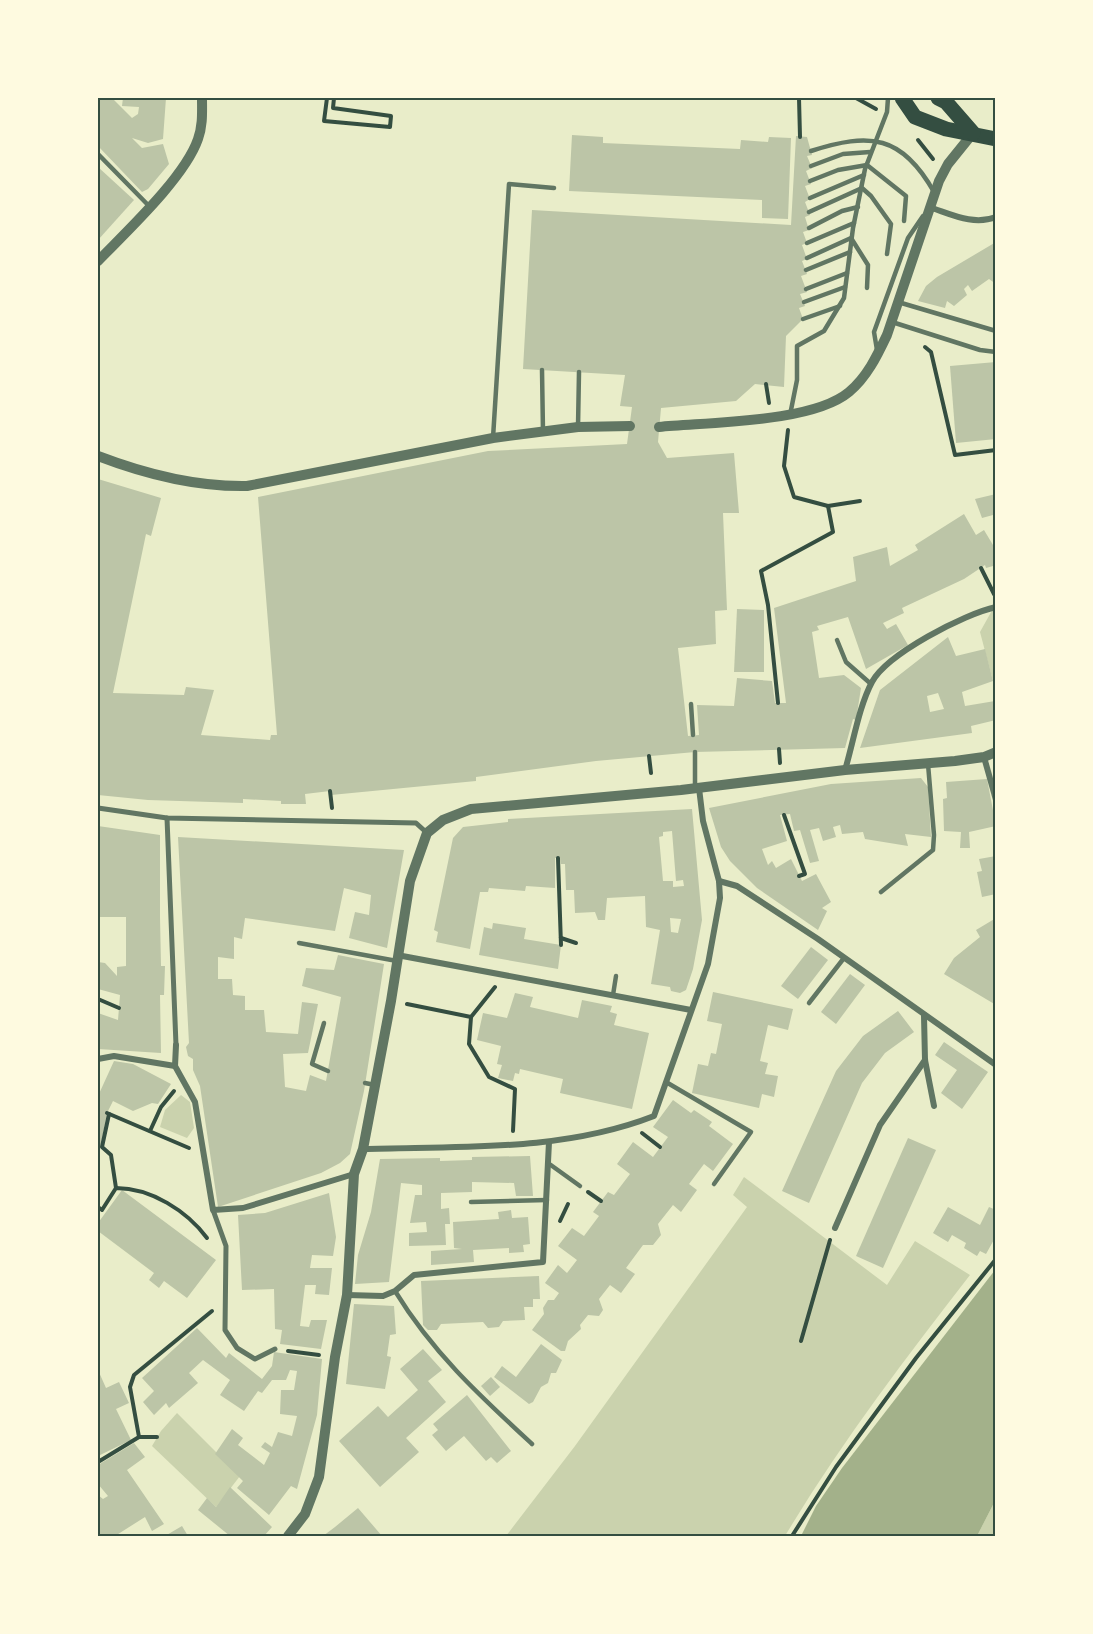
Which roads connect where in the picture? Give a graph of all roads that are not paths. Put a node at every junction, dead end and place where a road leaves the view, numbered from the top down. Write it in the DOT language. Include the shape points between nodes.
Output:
graph roads {
  1 [pos="202,98"];
  2 [pos="888,98"];
  3 [pos="902,98"];
  4 [pos="938,98"];
  5 [pos="973,133"];
  6 [pos="996,140"];
  7 [pos="873,142"];
  8 [pos="811,151"];
  9 [pos="870,152"];
  10 [pos="98,154"];
  11 [pos="867,165"];
  12 [pos="811,166"];
  13 [pos="864,175"];
  14 [pos="810,181"];
  15 [pos="554,188"];
  16 [pos="862,188"];
  17 [pos="934,192"];
  18 [pos="810,198"];
  19 [pos="150,207"];
  20 [pos="858,207"];
  21 [pos="929,207"];
  22 [pos="809,212"];
  23 [pos="996,217"];
  24 [pos="904,221"];
  25 [pos="854,223"];
  26 [pos="809,228"];
  27 [pos="851,238"];
  28 [pos="807,243"];
  29 [pos="850,252"];
  30 [pos="887,254"];
  31 [pos="807,258"];
  32 [pos="98,261"];
  33 [pos="806,270"];
  34 [pos="847,273"];
  35 [pos="846,287"];
  36 [pos="867,288"];
  37 [pos="806,289"];
  38 [pos="804,302"];
  39 [pos="898,302"];
  40 [pos="841,306"];
  41 [pos="803,319"];
  42 [pos="891,322"];
  43 [pos="996,331"];
  44 [pos="996,352"];
  45 [pos="878,356"];
  46 [pos="542,370"];
  47 [pos="579,372"];
  48 [pos="790,415"];
  49 [pos="630,426"];
  50 [pos="578,427"];
  51 [pos="659,427"];
  52 [pos="543,432"];
  53 [pos="493,438"];
  54 [pos="98,456"];
  55 [pos="996,607"];
  56 [pos="837,640"];
  57 [pos="871,684"];
  58 [pos="691,704"];
  59 [pos="693,735"];
  60 [pos="695,752"];
  61 [pos="996,752"];
  62 [pos="984,757"];
  63 [pos="928,764"];
  64 [pos="845,770"];
  65 [pos="697,788"];
  66 [pos="996,800"];
  67 [pos="98,808"];
  68 [pos="167,818"];
  69 [pos="427,833"];
  70 [pos="720,881"];
  71 [pos="881,892"];
  72 [pos="298,943"];
  73 [pos="397,958"];
  74 [pos="844,958"];
  75 [pos="616,976"];
  76 [pos="614,995"];
  77 [pos="809,1003"];
  78 [pos="691,1010"];
  79 [pos="924,1016"];
  80 [pos="324,1023"];
  81 [pos="176,1045"];
  82 [pos="98,1059"];
  83 [pos="925,1060"];
  84 [pos="996,1065"];
  85 [pos="175,1066"];
  86 [pos="328,1071"];
  87 [pos="666,1082"];
  88 [pos="934,1106"];
  89 [pos="549,1142"];
  90 [pos="363,1149"];
  91 [pos="548,1163"];
  92 [pos="354,1174"];
  93 [pos="714,1184"];
  94 [pos="580,1186"];
  95 [pos="547,1200"];
  96 [pos="471,1202"];
  97 [pos="213,1210"];
  98 [pos="835,1228"];
  99 [pos="395,1290"];
  100 [pos="347,1295"];
  101 [pos="275,1349"];
  102 [pos="532,1444"];
  103 [pos="288,1536"];
  1 -- 19 [label="street" via="202,124 192,154"];
  2 -- 7 [label="lane" via="887,111"];
  3 -- 5 [label="main road" via="915,117 946,129"];
  4 -- 5 [label="main road"];
  5 -- 6 [label="main road"];
  5 -- 17 [label="street" via="948,164"];
  7 -- 8 [label="lane" via="844,140"];
  7 -- 9 [label="lane"];
  7 -- 17 [label="lane" via="886,142 908,155"];
  9 -- 11 [label="lane"];
  9 -- 12 [label="lane" via="843,154"];
  10 -- 19 [label="lane"];
  11 -- 13 [label="lane"];
  11 -- 14 [label="lane" via="838,170"];
  11 -- 24 [label="lane" via="906,196"];
  13 -- 16 [label="lane"];
  13 -- 18 [label="lane"];
  15 -- 53 [label="lane" via="509,184"];
  16 -- 20 [label="lane"];
  16 -- 22 [label="lane"];
  16 -- 30 [label="lane" via="891,224"];
  17 -- 21 [label="street"];
  19 -- 32 [label="street"];
  20 -- 25 [label="lane"];
  20 -- 26 [label="lane"];
  21 -- 23 [label="street" via="967,220 984,222"];
  21 -- 39 [label="street"];
  21 -- 45 [label="lane" via="908,238 874,332"];
  25 -- 27 [label="lane"];
  25 -- 28 [label="lane"];
  27 -- 29 [label="lane"];
  27 -- 31 [label="lane"];
  27 -- 36 [label="lane" via="868,265"];
  29 -- 33 [label="lane"];
  29 -- 34 [label="lane"];
  34 -- 35 [label="lane"];
  34 -- 37 [label="lane"];
  35 -- 38 [label="lane"];
  35 -- 40 [label="lane"];
  39 -- 42 [label="street"];
  39 -- 43 [label="lane"];
  40 -- 41 [label="lane"];
  40 -- 48 [label="lane" via="824,331 797,346 797,380"];
  42 -- 44 [label="lane"];
  42 -- 45 [label="street"];
  45 -- 48 [label="street" via="847,393 818,409"];
  46 -- 52 [label="lane"];
  47 -- 50 [label="lane"];
  48 -- 51 [label="street"];
  49 -- 50 [label="street"];
  50 -- 52 [label="street"];
  52 -- 53 [label="street"];
  53 -- 54 [label="street" via="247,486 215,487"];
  55 -- 57 [label="street" via="943,627 880,670"];
  56 -- 57 [label="lane" via="846,662"];
  57 -- 64 [label="street"];
  58 -- 59 [label="lane"];
  60 -- 65 [label="lane"];
  61 -- 62 [label="street"];
  62 -- 63 [label="street"];
  62 -- 66 [label="street"];
  63 -- 64 [label="street"];
  63 -- 71 [label="lane" via="933,850"];
  64 -- 65 [label="street"];
  65 -- 69 [label="street" via="471,809 443,819"];
  65 -- 70 [label="street"];
  67 -- 68 [label="street"];
  68 -- 69 [label="street" via="416,823"];
  68 -- 81 [label="street"];
  69 -- 73 [label="street" via="410,881"];
  70 -- 74 [label="street" via="737,886"];
  70 -- 78 [label="street" via="708,964"];
  72 -- 73 [label="lane"];
  73 -- 76 [label="street"];
  73 -- 90 [label="street" via="391,1001 370,1084"];
  74 -- 77 [label="lane"];
  74 -- 79 [label="street"];
  75 -- 76 [label="lane"];
  76 -- 78 [label="street"];
  78 -- 87 [label="street"];
  79 -- 83 [label="street"];
  79 -- 84 [label="street"];
  80 -- 86 [label="lane" via="312,1065"];
  81 -- 85 [label="street"];
  82 -- 85 [label="street" via="114,1056"];
  83 -- 88 [label="street"];
  83 -- 98 [label="street" via="880,1125"];
  85 -- 97 [label="street" via="195,1102"];
  87 -- 89 [label="street" via="654,1116 632,1125"];
  87 -- 93 [label="lane" via="751,1132"];
  89 -- 90 [label="street"];
  89 -- 91 [label="street"];
  90 -- 92 [label="street"];
  91 -- 94 [label="lane"];
  91 -- 95 [label="street"];
  92 -- 97 [label="street" via="243,1208"];
  92 -- 100 [label="street"];
  95 -- 96 [label="lane"];
  95 -- 99 [label="street" via="543,1262 414,1275"];
  97 -- 101 [label="street" via="226,1246 225,1330 237,1348 255,1359"];
  99 -- 100 [label="street" via="383,1296"];
  99 -- 102 [label="lane" via="452,1369"];
  100 -- 103 [label="street" via="320,1477 305,1514"];
}
